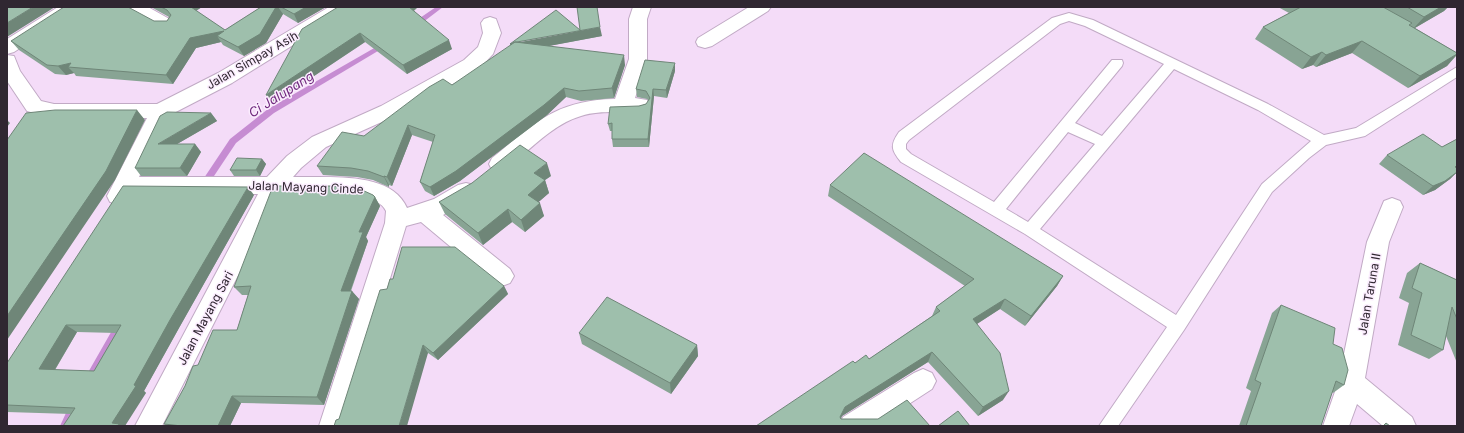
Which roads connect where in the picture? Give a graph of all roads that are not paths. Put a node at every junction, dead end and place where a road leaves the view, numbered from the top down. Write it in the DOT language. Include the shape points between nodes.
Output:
graph roads {
  1 [pos="71,7"];
  2 [pos="134,7"];
  3 [pos="342,7"];
  4 [pos="642,7"];
  5 [pos="762,7"];
  6 [pos="490,23"];
  7 [pos="167,25"];
  8 [pos="705,42"];
  9 [pos="7,48"];
  10 [pos="7,61"];
  11 [pos="1117,63"];
  12 [pos="1172,63"];
  13 [pos="1457,71"];
  14 [pos="160,111"];
  15 [pos="1066,125"];
  16 [pos="1322,141"];
  17 [pos="1103,142"];
  18 [pos="125,185"];
  19 [pos="273,185"];
  20 [pos="1392,207"];
  21 [pos="996,210"];
  22 [pos="108,211"];
  23 [pos="424,212"];
  24 [pos="398,218"];
  25 [pos="1030,230"];
  26 [pos="502,276"];
  27 [pos="1178,325"];
  28 [pos="923,381"];
  29 [pos="1350,383"];
  30 [pos="148,426"];
  31 [pos="332,426"];
  32 [pos="852,426"];
  33 [pos="1108,426"];
  34 [pos="1336,426"];
  35 [pos="1403,426"];
  1 -- 9 [label="street"];
  2 -- 7 [label="street"];
  3 -- 14 [label="street, Jalan Simpay Asih" via="225,78"];
  4 -- 23 [label="street" via="637,16 640,42 631,106 580,109 566,114 539,132 456,198"];
  5 -- 8 [label="street"];
  6 -- 19 [label="street, Jalan Mayang Sari" via="492,33 486,50 471,65 388,111 319,142 294,162"];
  10 -- 14 [label="street" via="30,113"];
  11 -- 15 [label="lane"];
  12 -- 16 [label="lane" via="1263,107"];
  12 -- 17 [label="lane"];
  12 -- 21 [label="lane" via="1089,23 1069,17 1056,20 904,136 899,143 899,150 906,158"];
  13 -- 16 [label="lane" via="1360,132"];
  14 -- 18 [label="street"];
  15 -- 17 [label="lane"];
  15 -- 21 [label="lane"];
  16 -- 27 [label="lane" via="1267,188"];
  17 -- 25 [label="lane"];
  18 -- 19 [label="street, Jalan Mayang Cinde"];
  18 -- 22 [label="street"];
  19 -- 24 [label="street, Jalan Mayang Cinde" via="349,186 369,189 388,197 396,207"];
  19 -- 30 [label="street, Jalan Mayang Sari"];
  20 -- 29 [label="street, Jalan Taruna II" via="1378,242"];
  21 -- 25 [label="lane"];
  23 -- 24 [label="street"];
  23 -- 26 [label="street"];
  24 -- 31 [label="street"];
  25 -- 27 [label="lane"];
  27 -- 33 [label="lane"];
  28 -- 32 [label="street"];
  29 -- 34 [label="street, Jalan Taruna II"];
  29 -- 35 [label="street"];
}
